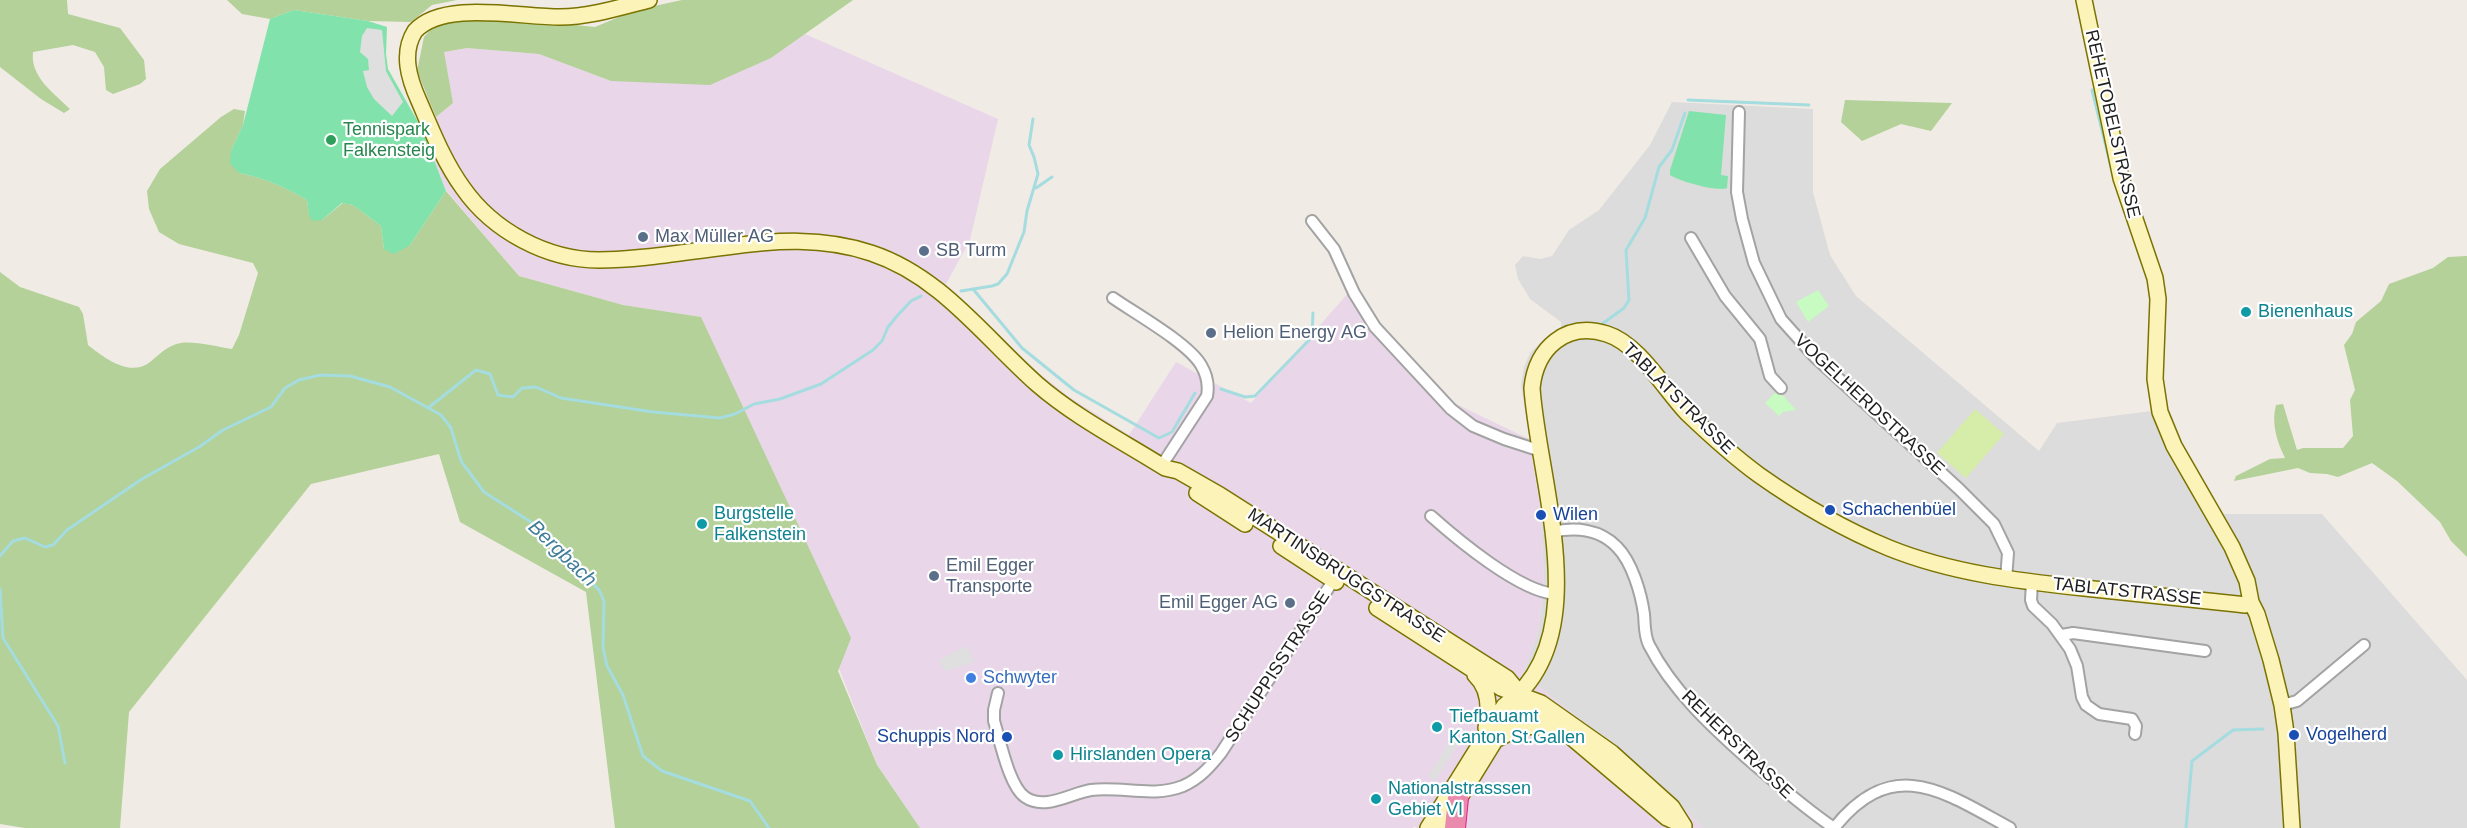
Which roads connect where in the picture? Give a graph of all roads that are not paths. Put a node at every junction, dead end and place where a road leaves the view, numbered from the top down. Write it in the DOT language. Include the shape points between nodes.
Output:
graph roads {
  1 [pos="650,0"];
  2 [pos="2084,0"];
  3 [pos="1739,112"];
  4 [pos="1312,221"];
  5 [pos="1691,238"];
  6 [pos="1113,298"];
  7 [pos="1781,388"];
  8 [pos="1541,451"];
  9 [pos="1163,466"];
  10 [pos="1431,516"];
  11 [pos="1552,532"];
  12 [pos="1335,576"];
  13 [pos="2006,579"];
  14 [pos="2032,582"];
  15 [pos="1555,594"];
  16 [pos="2251,602"];
  17 [pos="2062,635"];
  18 [pos="2364,645"];
  19 [pos="2205,651"];
  20 [pos="1460,661"];
  21 [pos="998,693"];
  22 [pos="1521,694"];
  23 [pos="2282,705"];
  24 [pos="2135,734"];
  25 [pos="1489,739"];
  26 [pos="1590,752"];
  27 [pos="1458,798"];
  28 [pos="1685,826"];
  29 [pos="1428,828"];
  30 [pos="1441,828"];
  31 [pos="1455,828"];
  32 [pos="1834,828"];
  33 [pos="2010,828"];
  34 [pos="2292,828"];
  1 -- 9 [label="street, MARTINSBRUGGSTRASSE" via="560,17 454,9 433,15 418,28 407,55 412,84 451,169 480,208 534,246 577,258 626,259 787,241 838,244 874,254 912,271 936,288 1050,394"];
  2 -- 16 [label="street, REHETOBELSTRASSE" via="2121,178 2155,278 2158,299 2154,379 2160,412 2174,446 2238,559"];
  3 -- 13 [label="street, VOGELHERDSTRASSE" via="1737,192 1742,219 1754,263 1781,319 1815,357 1994,524 2008,553"];
  4 -- 8 [label="street" via="1334,249 1375,327 1451,409 1473,426"];
  5 -- 7 [label="street" via="1725,296 1760,339 1770,376"];
  6 -- 9 [label="street" via="1191,352 1201,364 1209,386 1207,396"];
  8 -- 11 [label="street, TABLATSTRASSE"];
  8 -- 13 [label="street, TABLATSTRASSE" via="1532,388 1537,363 1545,350 1571,333 1609,334 1638,356 1685,411 1718,442 1811,510 1891,549"];
  9 -- 12 [label="street, MARTINSBRUGGSTRASSE" via="1220,495"];
  10 -- 15 [label="street" via="1468,547 1518,580"];
  11 -- 15 [label="street, TABLATSTRASSE"];
  11 -- 32 [label="street, REHERSTRASSE" via="1590,532 1616,546 1631,570 1641,600 1648,643 1677,687 1707,721 1776,784"];
  12 -- 20 [label="street, MARTINSBRUGGSTRASSE"];
  12 -- 21 [label="street, SCHUPPISSTRASSE" via="1221,753 1200,776 1174,789 1098,789 1042,803 1029,799 1017,788 994,721"];
  12 -- 22 [label="street, MARTINSBRUGGSTRASSE" via="1507,678"];
  13 -- 14 [label="street, TABLATSTRASSE"];
  14 -- 16 [label="street, TABLATSTRASSE" via="2238,604"];
  14 -- 17 [label="street" via="2033,606"];
  15 -- 22 [label="street, TABLATSTRASSE" via="1547,649"];
  16 -- 23 [label="street, REHETOBELSTRASSE"];
  17 -- 19 [label="street" via="2073,633"];
  17 -- 24 [label="street" via="2077,666 2086,705 2099,714 2132,719"];
  18 -- 23 [label="street" via="2297,701"];
  20 -- 22 [label="street, MARTINSBRUGGSTRASSE" via="1501,688"];
  20 -- 25 [label="street, MARTINSBRUGGSTRASSE" via="1486,690"];
  22 -- 25 [label="street, TABLATSTRASSE" via="1504,706"];
  22 -- 26 [label="street, MARTINSBRUGGSTRASSE" via="1535,712"];
  22 -- 28 [label="street, MARTINSBRUGGSTRASSE" via="1541,703 1611,753 1672,807"];
  23 -- 34 [label="street, REHETOBELSTRASSE"];
  25 -- 26 [label="street, MARTINSBRUGGSTRASSE" via="1520,728 1545,727"];
  25 -- 27 [label="street"];
  25 -- 29 [label="street"];
  26 -- 28 [label="street, MARTINSBRUGGSTRASSE" via="1667,818"];
  27 -- 30 [label="street"];
  27 -- 31 [label="highway"];
  32 -- 33 [label="street" via="1869,795 1905,785 1933,788"];
}
